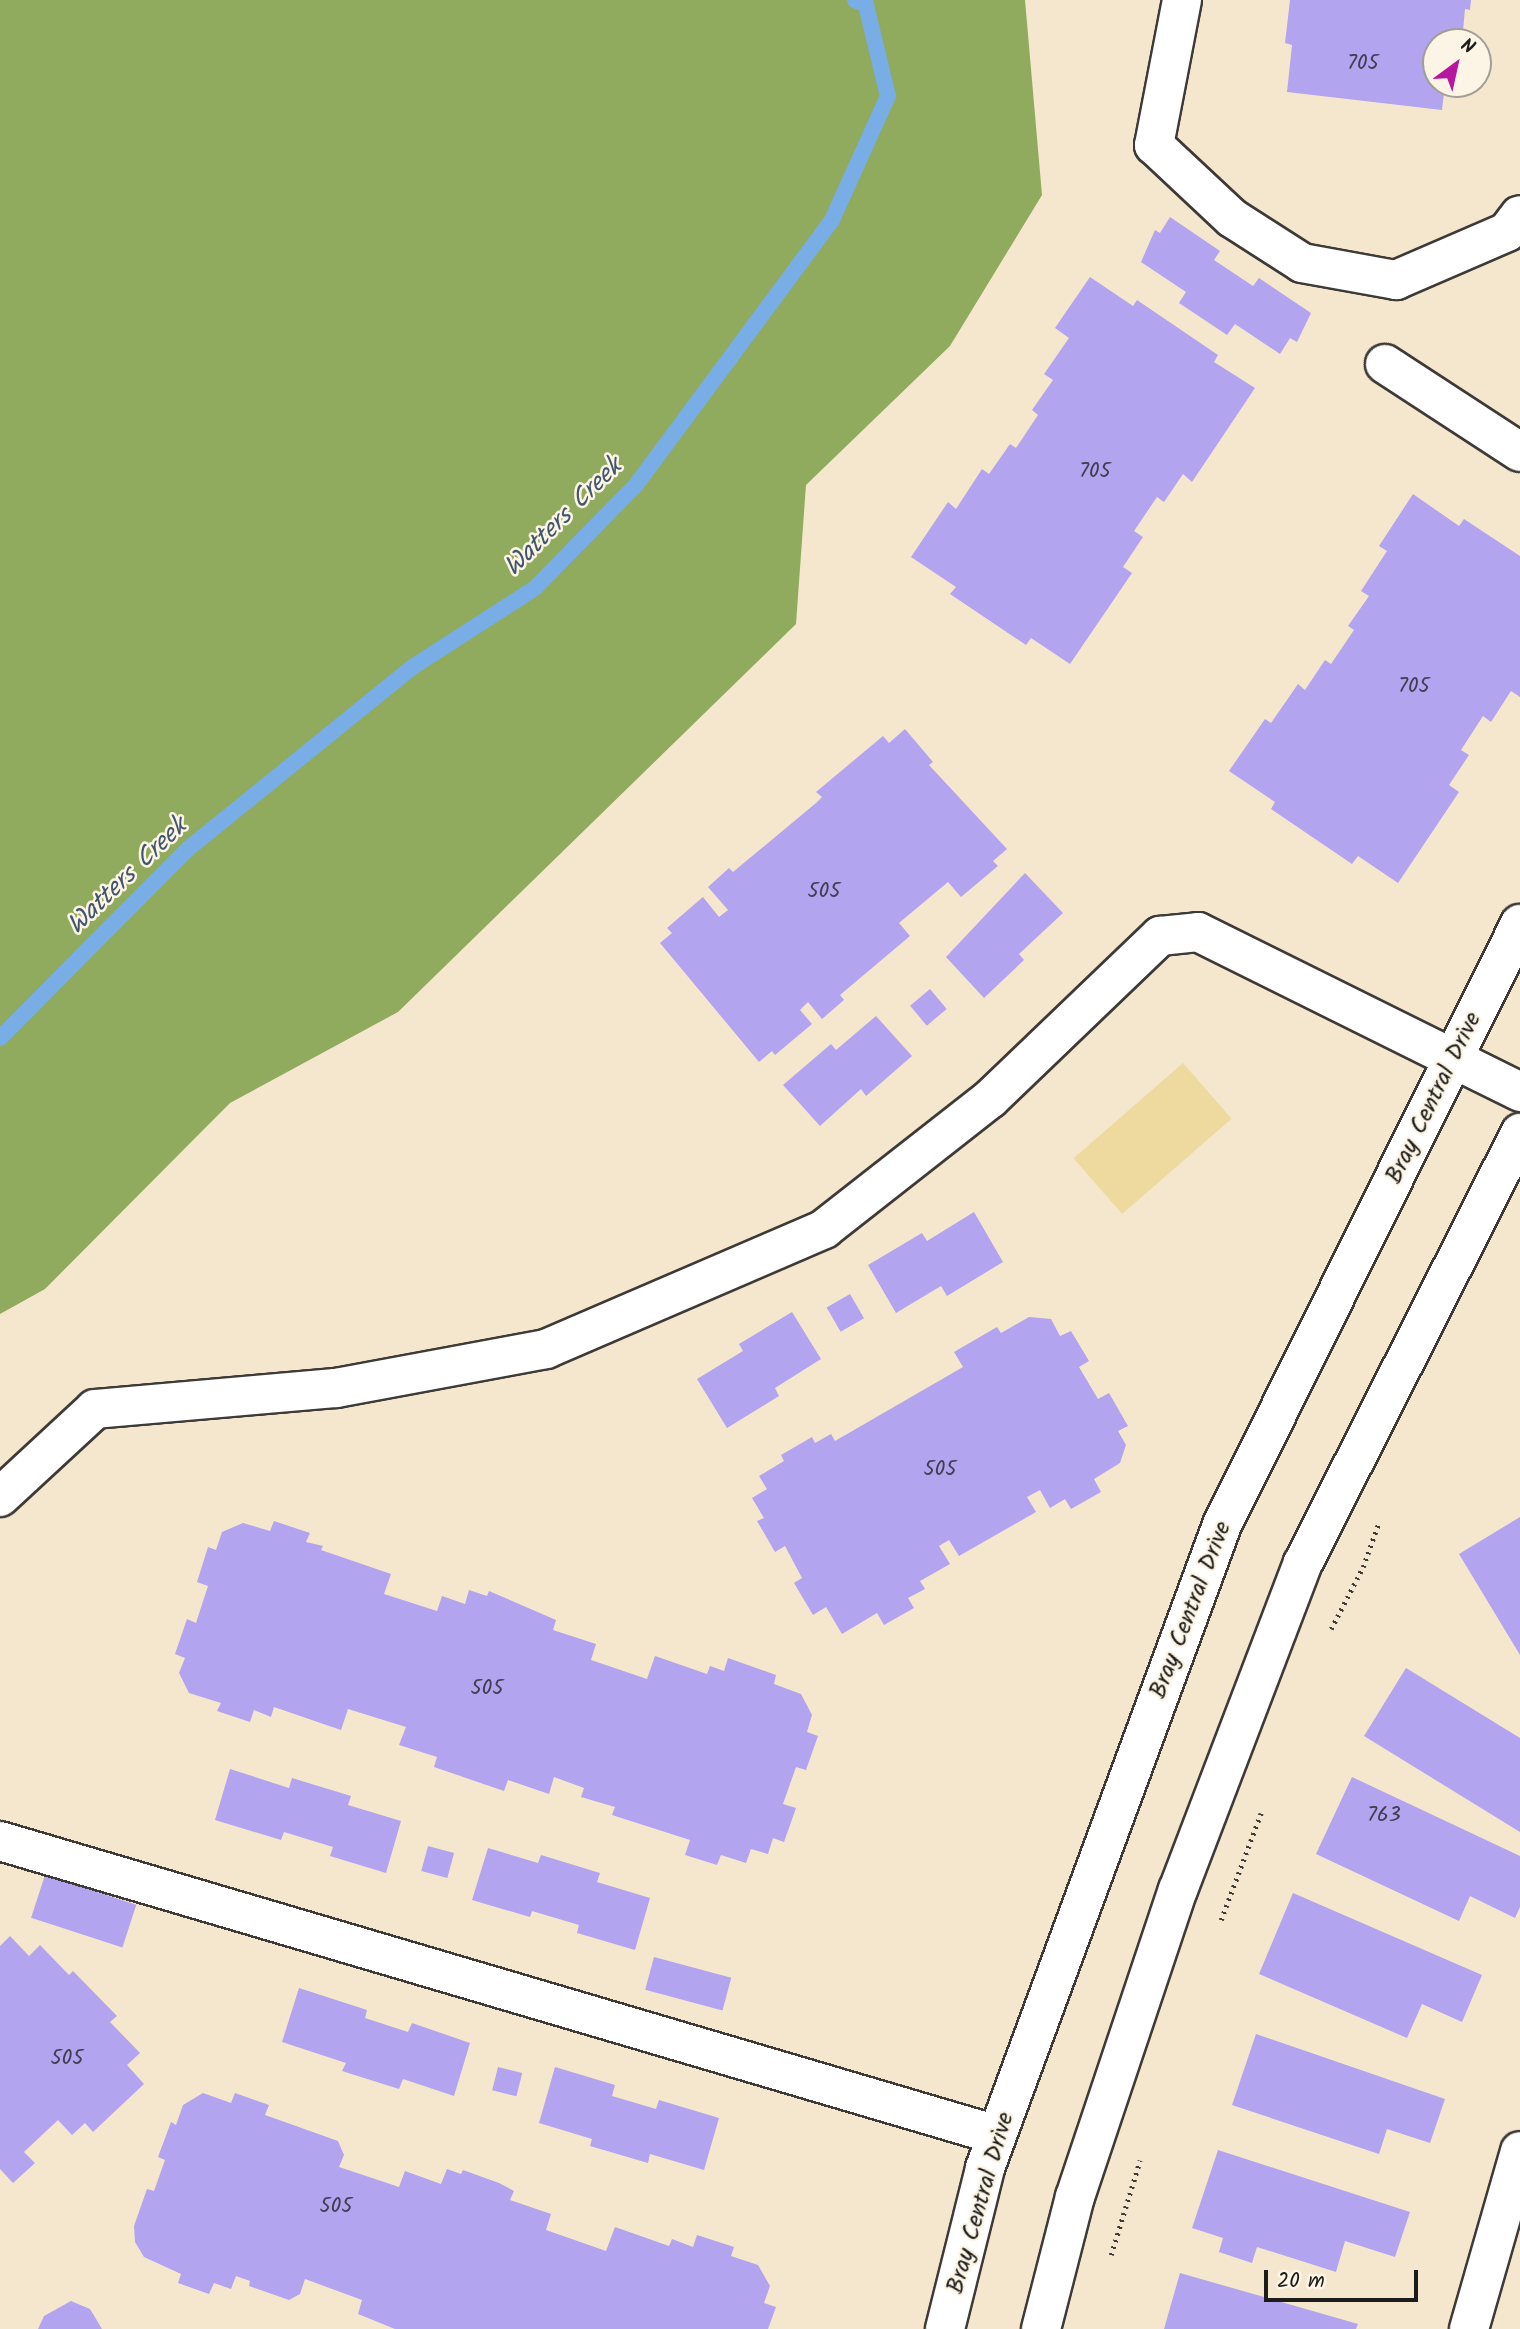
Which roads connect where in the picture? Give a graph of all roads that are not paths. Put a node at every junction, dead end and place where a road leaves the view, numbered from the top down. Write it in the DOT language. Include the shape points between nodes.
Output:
graph roads {
  1 [pos="1182,0"];
  2 [pos="1516,229"];
  3 [pos="1385,364"];
  4 [pos="1520,452"];
  5 [pos="1520,924"];
  6 [pos="1453,1059"];
  7 [pos="1520,1092"];
  8 [pos="1520,1133"];
  9 [pos="0,1497"];
  10 [pos="0,1841"];
  11 [pos="997,2135"];
  12 [pos="1520,2151"];
  13 [pos="945,2329"];
  14 [pos="1041,2329"];
  15 [pos="1469,2329"];
  1 -- 2 [label="street" via="1154,145 1232,218 1302,263 1396,280"];
  3 -- 4 [label="street"];
  5 -- 6 [label="street, Bray Central Drive"];
  6 -- 7 [label="street"];
  6 -- 9 [label="street" via="1198,932 1160,936 990,1098 824,1229 546,1349 336,1388 95,1409"];
  6 -- 11 [label="street, Bray Central Drive" via="1222,1525"];
  8 -- 14 [label="street" via="1303,1563 1174,1902 1075,2197"];
  10 -- 11 [label="street"];
  11 -- 13 [label="street, Bray Central Drive"];
  12 -- 15 [label="street"];
}
